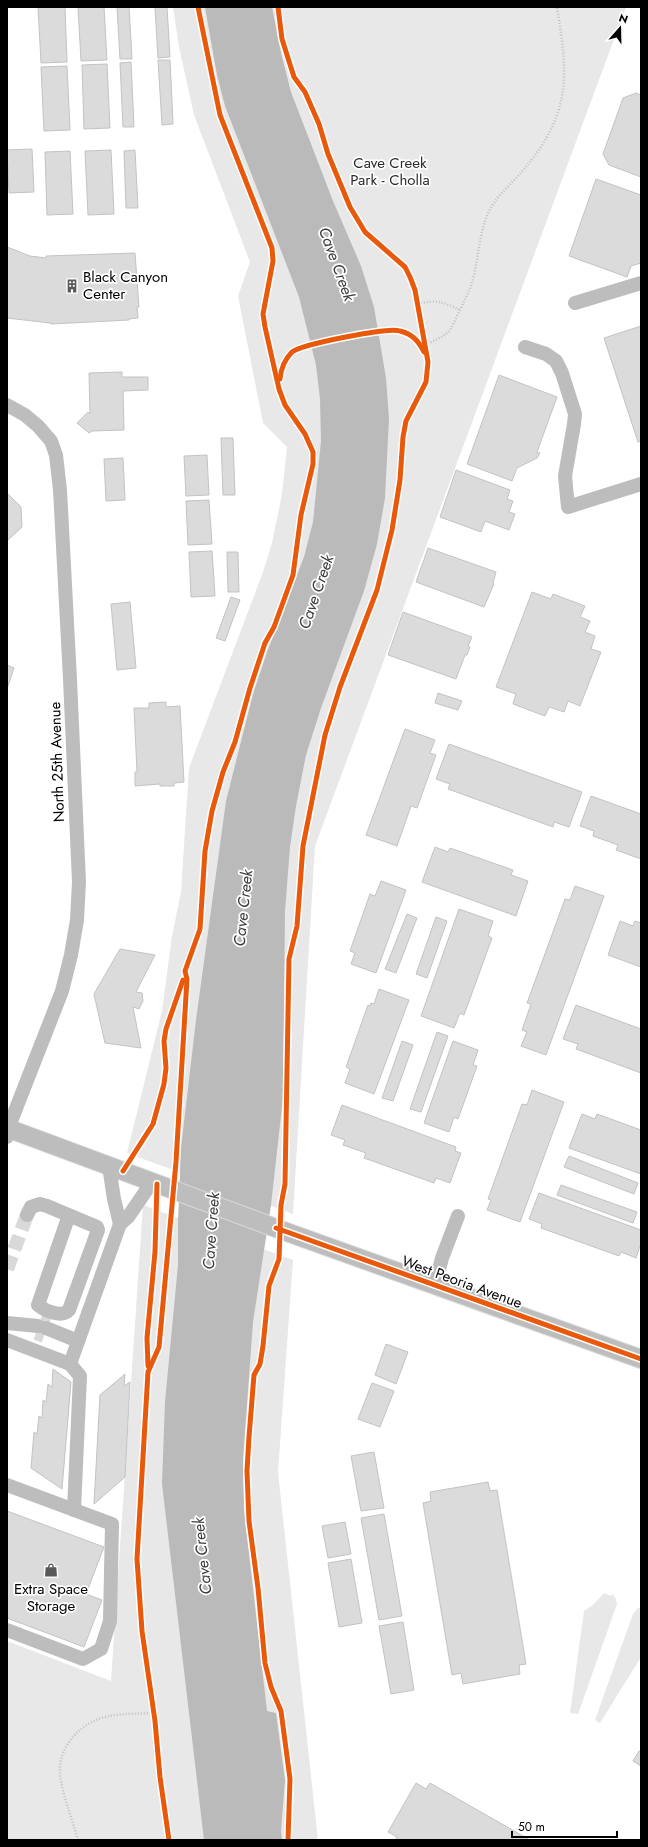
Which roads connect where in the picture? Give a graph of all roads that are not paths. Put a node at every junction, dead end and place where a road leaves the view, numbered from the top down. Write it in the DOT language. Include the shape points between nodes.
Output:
graph roads {
  1 [pos="641,283"];
  2 [pos="574,304"];
  3 [pos="525,347"];
  4 [pos="7,405"];
  5 [pos="641,484"];
  6 [pos="7,1131"];
  7 [pos="109,1166"];
  8 [pos="152,1182"];
  9 [pos="27,1215"];
  10 [pos="69,1215"];
  11 [pos="458,1216"];
  12 [pos="120,1224"];
  13 [pos="86,1265"];
  14 [pos="104,1271"];
  15 [pos="435,1285"];
  16 [pos="11,1323"];
  17 [pos="7,1340"];
  18 [pos="79,1341"];
  19 [pos="641,1359"];
  20 [pos="70,1364"];
  21 [pos="7,1486"];
  22 [pos="74,1510"];
  23 [pos="7,1630"];
  1 -- 2 [label="street"];
  3 -- 5 [label="street" via="546,354 556,361 575,414 565,476 568,507"];
  4 -- 6 [label="street, North 25th Avenue" via="38,426 51,441 56,454 70,663 79,882 77,920 62,991"];
  6 -- 7 [label="main road, West Peoria Avenue"];
  7 -- 8 [label="main road, West Peoria Avenue"];
  7 -- 12 [label="street"];
  8 -- 12 [label="street" via="128,1217"];
  8 -- 15 [label="main road, West Peoria Avenue"];
  9 -- 10 [label="street" via="31,1207 40,1204"];
  10 -- 13 [label="street" via="94,1225 98,1230"];
  10 -- 13 [label="street" via="38,1305 54,1313 66,1314"];
  11 -- 15 [label="street"];
  12 -- 14 [label="street"];
  13 -- 14 [label="street"];
  14 -- 18 [label="street"];
  15 -- 19 [label="main road, West Peoria Avenue"];
  16 -- 18 [label="street" via="42,1327"];
  17 -- 20 [label="street"];
  18 -- 20 [label="street"];
  20 -- 22 [label="street" via="80,1376"];
  21 -- 22 [label="street"];
  22 -- 23 [label="street" via="112,1524 110,1621 101,1649 83,1659"];
}
